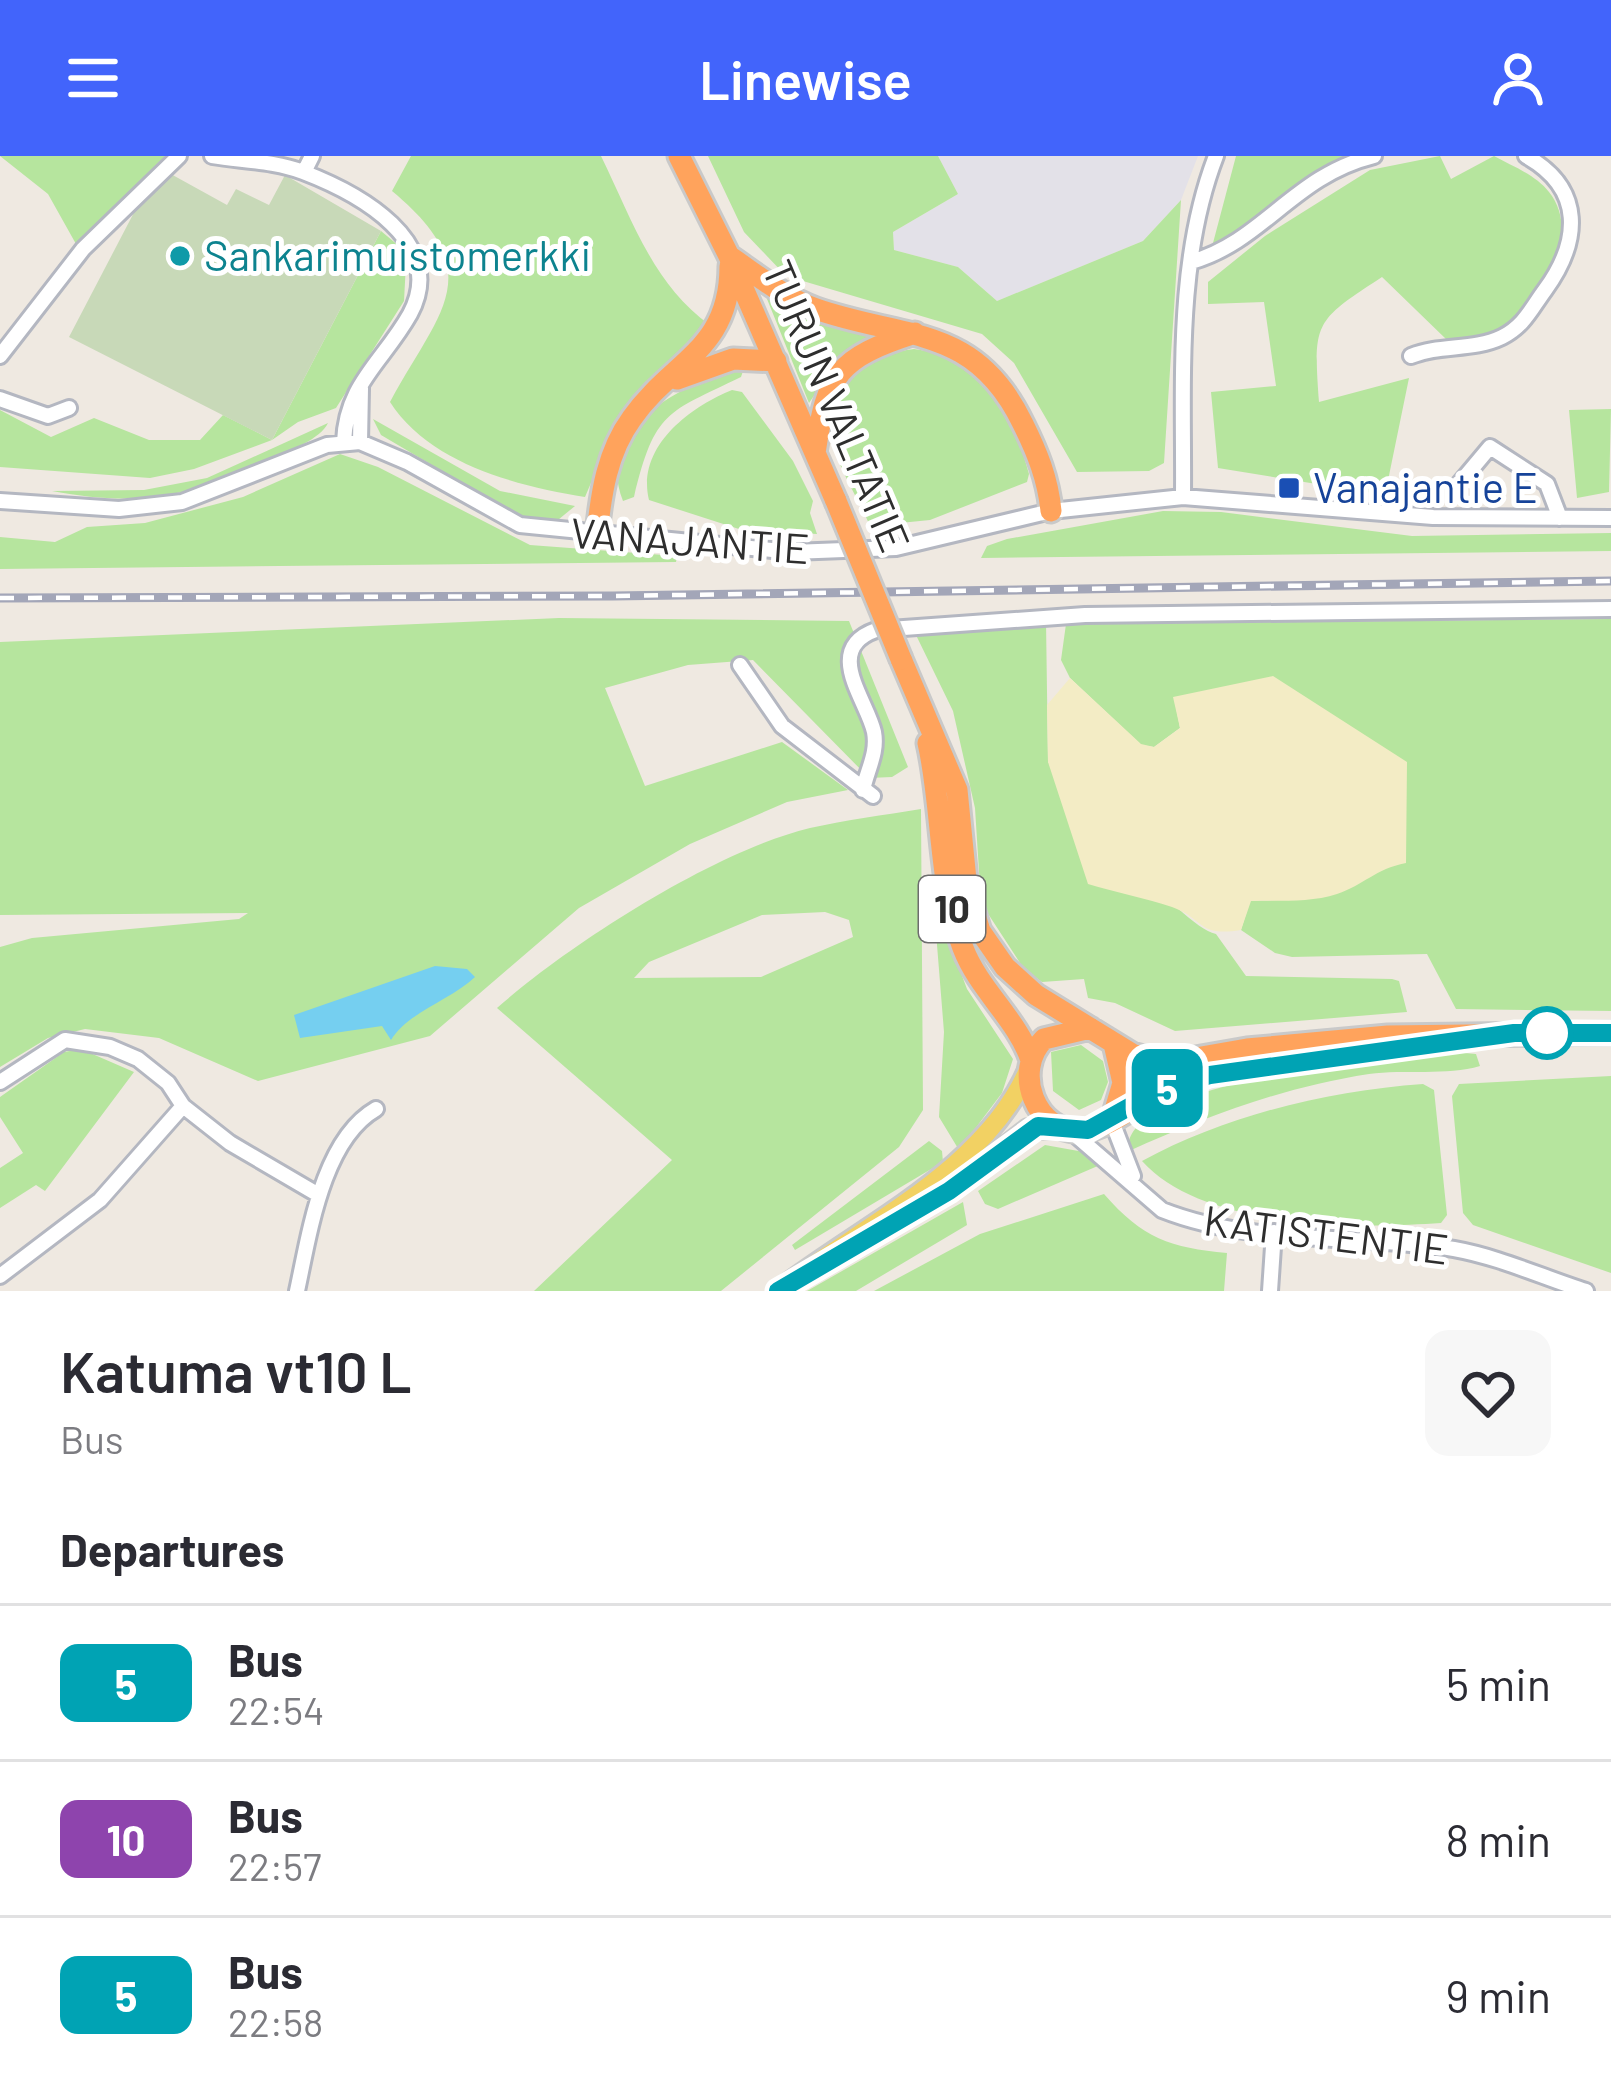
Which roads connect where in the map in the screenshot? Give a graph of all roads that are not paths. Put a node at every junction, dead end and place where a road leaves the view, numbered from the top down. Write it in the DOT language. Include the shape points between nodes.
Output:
graph roads {
  1 [pos="179,156"];
  2 [pos="212,156"];
  3 [pos="679,156"];
  4 [pos="1216,156"];
  5 [pos="1374,156"];
  6 [pos="1526,156"];
  7 [pos="312,157"];
  8 [pos="304,172"];
  9 [pos="730,256"];
  10 [pos="1191,262"];
  11 [pos="437,264"];
  12 [pos="419,267"];
  13 [pos="916,332"];
  14 [pos="0,356"];
  15 [pos="1411,356"];
  16 [pos="776,361"];
  17 [pos="670,381"];
  18 [pos="0,399"];
  19 [pos="69,408"];
  20 [pos="352,442"];
  21 [pos="815,453"];
  22 [pos="1459,484"];
  23 [pos="1183,496"];
  24 [pos="0,501"];
  25 [pos="1051,511"];
  26 [pos="1560,518"];
  27 [pos="1611,518"];
  28 [pos="597,534"];
  29 [pos="1611,609"];
  30 [pos="740,664"];
  31 [pos="914,690"];
  32 [pos="1091,1028"];
  33 [pos="1514,1033"];
  34 [pos="1611,1033"];
  35 [pos="1112,1040"];
  36 [pos="1031,1062"];
  37 [pos="0,1082"];
  38 [pos="183,1106"];
  39 [pos="376,1109"];
  40 [pos="1112,1118"];
  41 [pos="1065,1129"];
  42 [pos="1141,1191"];
  43 [pos="317,1195"];
  44 [pos="1274,1232"];
  45 [pos="0,1276"];
  46 [pos="1543,1284"];
  47 [pos="296,1291"];
  48 [pos="778,1291"];
  49 [pos="1270,1291"];
  50 [pos="1586,1291"];
  1 -- 14 [label="street" via="82,250"];
  2 -- 8 [label="street"];
  3 -- 9 [label="highway, TURUN VALTATIE / 10"];
  4 -- 10 [label="street"];
  5 -- 10 [label="street" via="1309,182 1221,254"];
  6 -- 15 [label="street" via="1569,207 1571,243 1561,272 1526,321 1497,340"];
  7 -- 8 [label="street"];
  8 -- 12 [label="street" via="388,219 412,245"];
  9 -- 13 [label="highway" via="814,308"];
  9 -- 16 [label="highway, TURUN VALTATIE / 10"];
  9 -- 17 [label="highway" via="724,315"];
  10 -- 23 [label="street"];
  11 -- 12 [label="street"];
  12 -- 20 [label="street" via="412,310 364,380"];
  13 -- 21 [label="highway" via="847,362 827,389"];
  13 -- 25 [label="highway" via="962,351 1001,385 1034,444"];
  16 -- 17 [label="highway" via="733,359"];
  16 -- 21 [label="highway, TURUN VALTATIE / 10"];
  17 -- 28 [label="highway" via="623,432 605,478"];
  18 -- 19 [label="street" via="48,416"];
  20 -- 24 [label="street" via="182,502 119,509"];
  20 -- 28 [label="street, VANAJANTIE" via="407,462 520,526"];
  21 -- 31 [label="highway, TURUN VALTATIE / 10, bridge"];
  22 -- 26 [label="street" via="1490,447 1547,484"];
  23 -- 25 [label="street, VANAJANTIE"];
  23 -- 26 [label="street, VANAJANTIE" via="1433,517"];
  25 -- 28 [label="street, VANAJANTIE" via="896,548 792,552"];
  26 -- 27 [label="street, VANAJANTIE"];
  29 -- 30 [label="street" via="1085,615 868,632 850,670 875,740 868,793 782,726"];
  31 -- 32 [label="highway, TURUN VALTATIE / 10" via="956,790 980,932 1022,983"];
  31 -- 36 [label="highway, TURUN VALTATIE / 10" via="954,925 974,973"];
  32 -- 35 [label="highway, 10"];
  32 -- 36 [label="highway" via="1044,1039"];
  33 -- 34 [label="highway, 10"];
  33 -- 35 [label="highway, 10" via="1310,1042 1157,1063"];
  33 -- 40 [label="highway, 10" via="1210,1075 1154,1093"];
  35 -- 40 [label="highway" via="1124,1083"];
  36 -- 41 [label="highway, 10" via="1035,1104"];
  36 -- 48 [label="main road" via="1002,1116 960,1162"];
  37 -- 38 [label="street" via="65,1040 138,1059"];
  38 -- 43 [label="street"];
  38 -- 45 [label="street" via="100,1200"];
  39 -- 43 [label="street"];
  40 -- 41 [label="highway, 10" via="1088,1130"];
  40 -- 42 [label="street"];
  41 -- 42 [label="street, KATISTENTIE"];
  41 -- 48 [label="main road" via="1028,1129 949,1191"];
  42 -- 44 [label="street, KATISTENTIE" via="1192,1221"];
  43 -- 47 [label="street"];
  44 -- 46 [label="street, KATISTENTIE" via="1452,1249"];
  44 -- 49 [label="street"];
  46 -- 50 [label="street, KATISTENTIE"];
}
